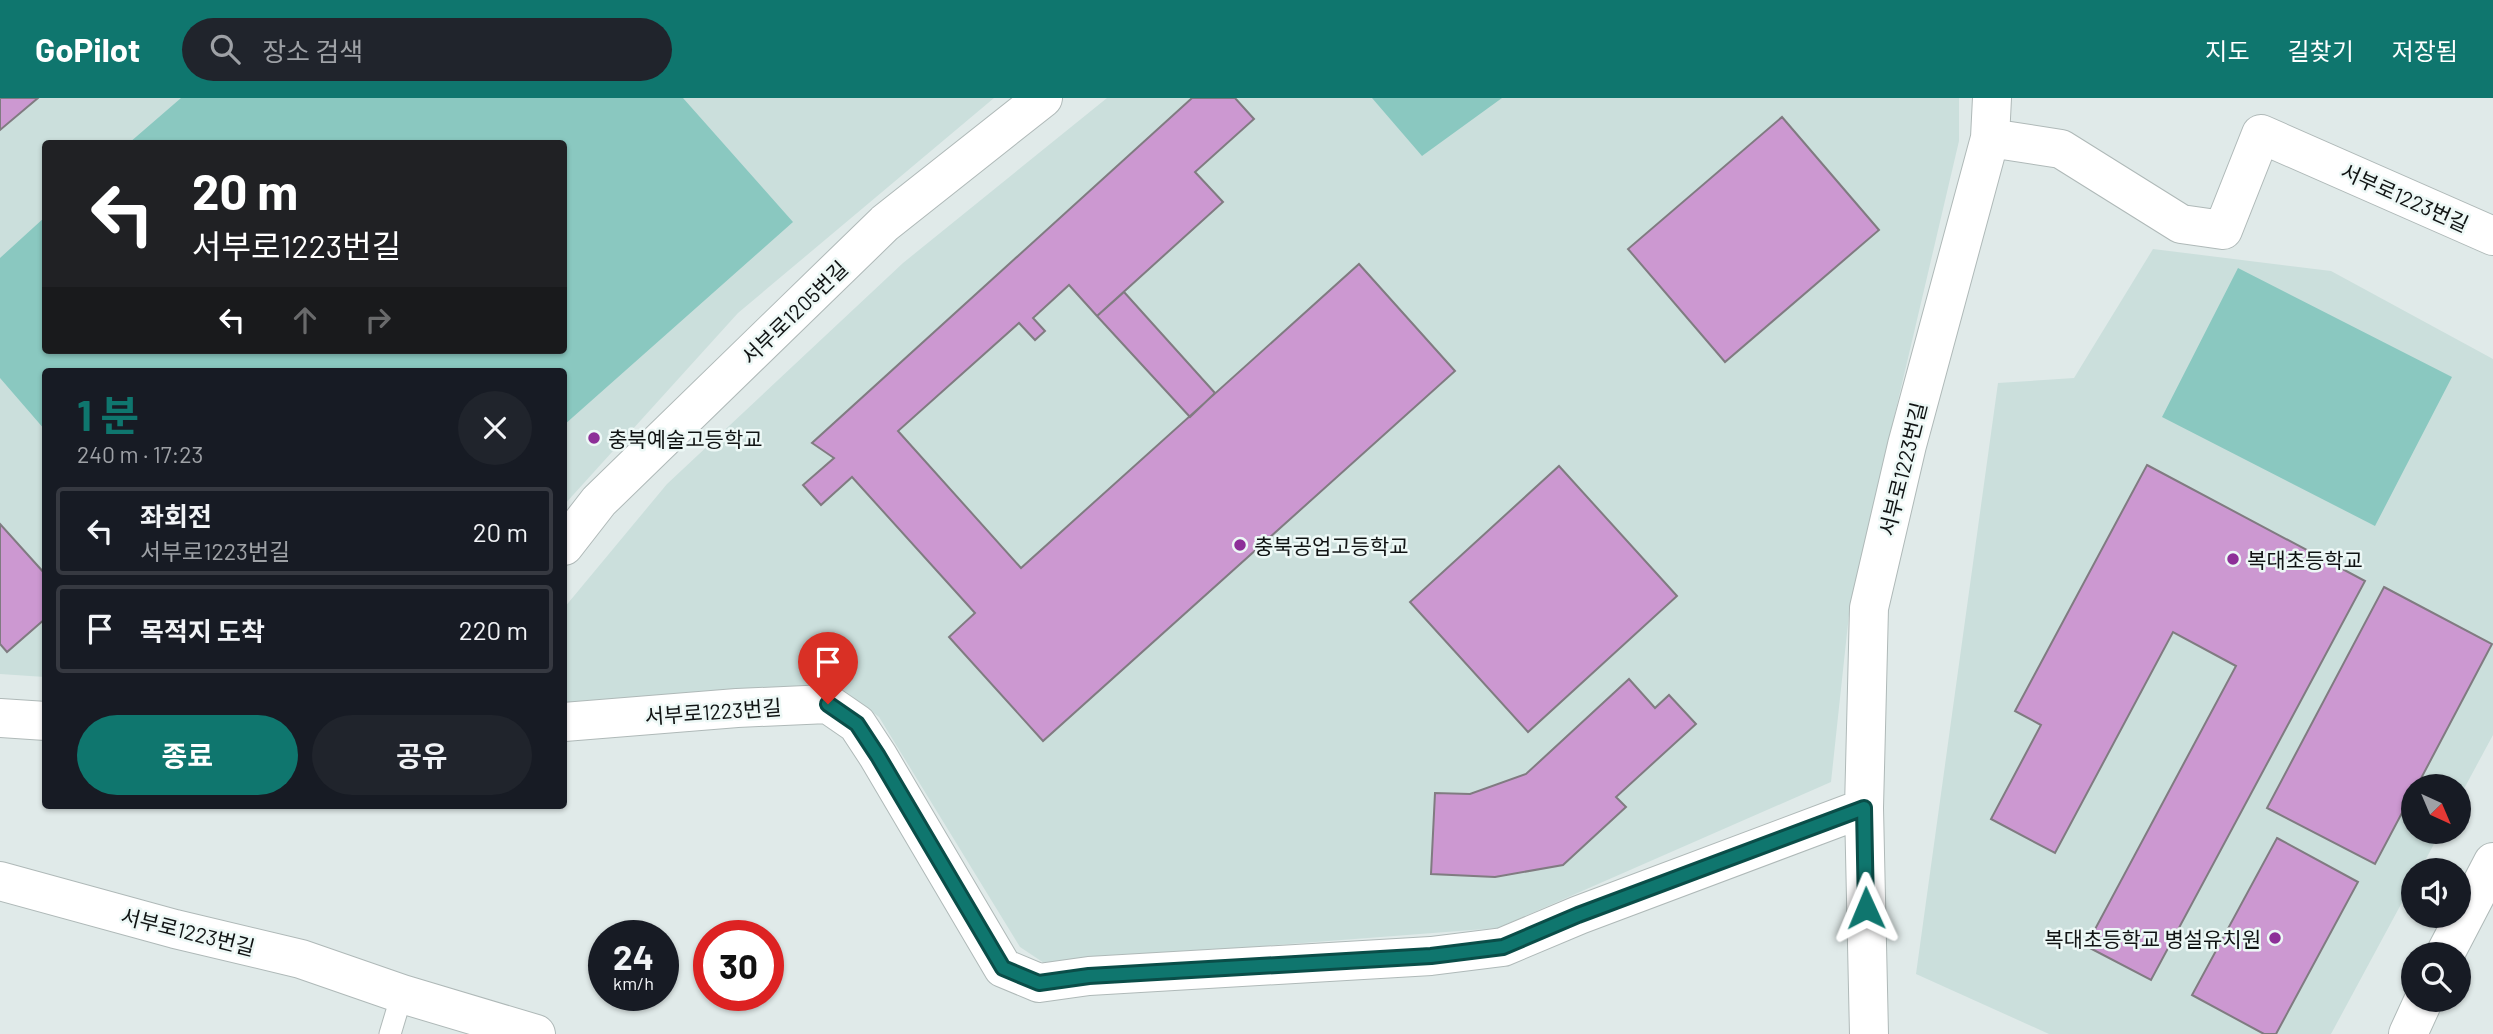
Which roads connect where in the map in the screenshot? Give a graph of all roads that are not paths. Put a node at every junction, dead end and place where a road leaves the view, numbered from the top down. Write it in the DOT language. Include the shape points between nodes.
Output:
graph roads {
  1 [pos="1043,98"];
  2 [pos="1992,98"];
  3 [pos="1990,138"];
  4 [pos="2493,236"];
  5 [pos="567,542"];
  6 [pos="0,718"];
  7 [pos="42,721"];
  8 [pos="567,722"];
  9 [pos="1864,808"];
  10 [pos="2493,862"];
  11 [pos="0,881"];
  12 [pos="2451,942"];
  13 [pos="402,995"];
  14 [pos="2418,1012"];
  15 [pos="390,1034"];
  16 [pos="536,1034"];
  17 [pos="1869,1034"];
  18 [pos="2408,1034"];
  1 -- 5 [label="street, 서부로1205번길" via="885,223 599,502"];
  2 -- 3 [label="street, 서부로1223번길"];
  3 -- 4 [label="street, 서부로1223번길" via="2061,149 2181,224 2223,230 2261,134"];
  3 -- 9 [label="street, 서부로1223번길" via="1907,444 1869,608"];
  6 -- 7 [label="street"];
  8 -- 9 [label="street, 서부로1223번길" via="828,704 857,724 1003,968 1039,983 1503,947"];
  9 -- 17 [label="street, 서부로1223번길"];
  10 -- 12 [label="street"];
  11 -- 13 [label="street, 서부로1223번길" via="301,959"];
  13 -- 15 [label="lane"];
  13 -- 16 [label="street, 서부로1223번길"];
  14 -- 18 [label="street"];
}
